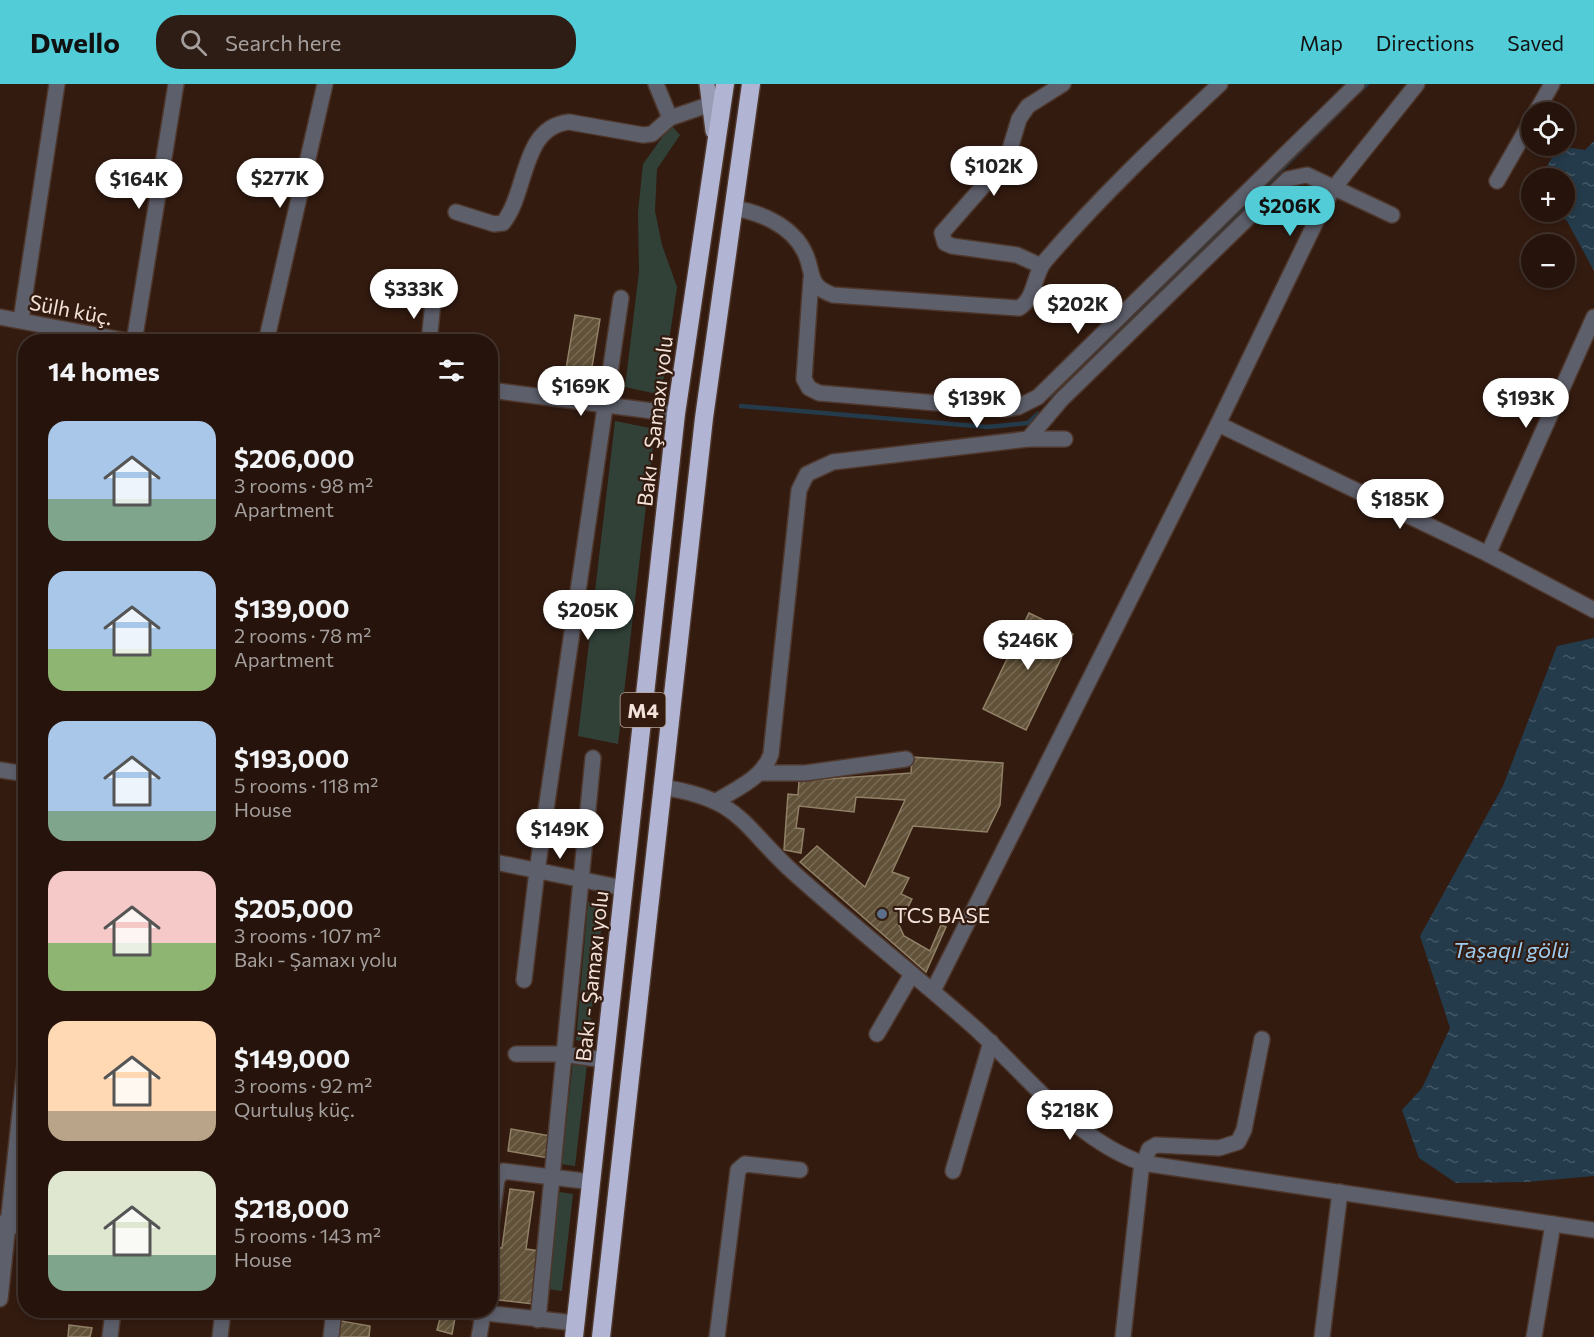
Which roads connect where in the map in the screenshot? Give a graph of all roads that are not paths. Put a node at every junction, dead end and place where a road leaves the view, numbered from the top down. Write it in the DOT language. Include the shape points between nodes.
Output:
graph roads {
  1 [pos="57,84"];
  2 [pos="176,84"];
  3 [pos="325,84"];
  4 [pos="656,84"];
  5 [pos="706,84"];
  6 [pos="725,84"];
  7 [pos="751,84"];
  8 [pos="760,84"];
  9 [pos="1063,84"];
  10 [pos="1220,84"];
  11 [pos="1357,84"];
  12 [pos="1417,84"];
  13 [pos="1552,84"];
  14 [pos="1542,102"];
  15 [pos="711,104"];
  16 [pos="670,118"];
  17 [pos="1521,139"];
  18 [pos="715,149"];
  19 [pos="740,150"];
  20 [pos="1497,181"];
  21 [pos="1333,189"];
  22 [pos="733,208"];
  23 [pos="456,212"];
  24 [pos="1392,214"];
  25 [pos="1041,266"];
  26 [pos="811,279"];
  27 [pos="621,298"];
  28 [pos="433,302"];
  29 [pos="1594,317"];
  30 [pos="21,320"];
  31 [pos="0,321"];
  32 [pos="83,334"];
  33 [pos="135,334"];
  34 [pos="268,334"];
  35 [pos="430,334"];
  36 [pos="498,391"];
  37 [pos="1038,397"];
  38 [pos="606,404"];
  39 [pos="1051,410"];
  40 [pos="676,414"];
  41 [pos="1218,424"];
  42 [pos="1028,439"];
  43 [pos="1065,439"];
  44 [pos="1488,554"];
  45 [pos="1594,610"];
  46 [pos="593,758"];
  47 [pos="906,759"];
  48 [pos="0,770"];
  49 [pos="18,773"];
  50 [pos="760,774"];
  51 [pos="661,787"];
  52 [pos="717,801"];
  53 [pos="498,863"];
  54 [pos="537,871"];
  55 [pos="581,881"];
  56 [pos="623,888"];
  57 [pos="912,974"];
  58 [pos="525,980"];
  59 [pos="933,990"];
  60 [pos="878,1034"];
  61 [pos="1262,1039"];
  62 [pos="991,1042"];
  63 [pos="516,1054"];
  64 [pos="562,1054"];
  65 [pos="604,1060"];
  66 [pos="18,1116"];
  67 [pos="1142,1164"];
  68 [pos="800,1170"];
  69 [pos="953,1171"];
  70 [pos="552,1177"];
  71 [pos="498,1178"];
  72 [pos="592,1182"];
  73 [pos="1340,1192"];
  74 [pos="3,1224"];
  75 [pos="1553,1224"];
  76 [pos="18,1227"];
  77 [pos="1594,1230"];
  78 [pos="0,1299"];
  79 [pos="498,1315"];
  80 [pos="112,1318"];
  81 [pos="222,1318"];
  82 [pos="333,1318"];
  83 [pos="477,1318"];
  84 [pos="538,1320"];
  85 [pos="575,1330"];
  86 [pos="110,1337"];
  87 [pos="220,1337"];
  88 [pos="331,1337"];
  89 [pos="479,1337"];
  90 [pos="601,1337"];
  91 [pos="717,1337"];
  92 [pos="1123,1337"];
  93 [pos="1322,1337"];
  94 [pos="1534,1337"];
  1 -- 30 [label="street"];
  2 -- 33 [label="street"];
  3 -- 34 [label="street"];
  4 -- 16 [label="street"];
  5 -- 15 [label="main road"];
  6 -- 18 [label="highway, Bakı - Şamaxı yolu / M4"];
  7 -- 19 [label="highway, M4"];
  8 -- 19 [label="highway"];
  9 -- 25 [label="street" via="1028,106 1019,119 1006,159 942,233 945,243 952,246 1017,255"];
  10 -- 25 [label="street" via="1115,184"];
  11 -- 37 [label="street"];
  12 -- 21 [label="street"];
  13 -- 14 [label="street"];
  15 -- 16 [label="street"];
  15 -- 18 [label="main road"];
  16 -- 23 [label="street" via="652,134 643,135 558,123 544,131 535,145 511,213 503,223 494,224"];
  17 -- 20 [label="street"];
  18 -- 40 [label="highway, Bakı - Şamaxı yolu / M4"];
  19 -- 22 [label="highway, M4"];
  21 -- 24 [label="street"];
  21 -- 39 [label="street" via="1307,175 1288,179"];
  21 -- 41 [label="street"];
  22 -- 26 [label="street" via="756,212 792,236 803,247"];
  22 -- 51 [label="highway, M4"];
  25 -- 26 [label="street" via="1030,296 1019,308 833,295 823,292"];
  26 -- 37 [label="street" via="804,379 809,388 819,393 1006,409 1028,404"];
  27 -- 38 [label="street"];
  28 -- 35 [label="street"];
  29 -- 44 [label="street"];
  30 -- 31 [label="street, Sülh küç."];
  30 -- 32 [label="street, Sülh küç."];
  36 -- 38 [label="street"];
  37 -- 39 [label="street"];
  38 -- 40 [label="street"];
  38 -- 54 [label="street"];
  39 -- 42 [label="street"];
  40 -- 56 [label="highway, Bakı - Şamaxı yolu / M4"];
  41 -- 44 [label="street"];
  41 -- 59 [label="street"];
  42 -- 43 [label="street"];
  42 -- 50 [label="street" via="833,462 807,474 800,490 771,754"];
  44 -- 45 [label="street"];
  46 -- 55 [label="street"];
  47 -- 50 [label="street" via="805,773"];
  48 -- 49 [label="street"];
  50 -- 52 [label="street"];
  51 -- 52 [label="street"];
  51 -- 90 [label="highway, M4"];
  52 -- 57 [label="street" via="739,815 792,872"];
  53 -- 54 [label="street"];
  54 -- 55 [label="street"];
  54 -- 58 [label="street"];
  55 -- 56 [label="street"];
  55 -- 64 [label="street"];
  56 -- 65 [label="highway, Bakı - Şamaxı yolu / M4"];
  57 -- 59 [label="street"];
  57 -- 60 [label="street"];
  59 -- 62 [label="street"];
  61 -- 67 [label="street" via="1244,1130 1238,1142 1219,1148 1156,1145 1149,1149"];
  62 -- 67 [label="street" via="1084,1132 1119,1155"];
  62 -- 69 [label="street"];
  63 -- 64 [label="street"];
  64 -- 65 [label="street"];
  64 -- 70 [label="street"];
  65 -- 72 [label="highway, Bakı - Şamaxı yolu / M4"];
  66 -- 74 [label="street"];
  67 -- 73 [label="street"];
  67 -- 92 [label="street"];
  68 -- 91 [label="street" via="745,1164 738,1170"];
  70 -- 71 [label="street" via="503,1171"];
  70 -- 72 [label="street"];
  70 -- 84 [label="street"];
  72 -- 85 [label="highway, Bakı - Şamaxı yolu / M4"];
  73 -- 75 [label="street"];
  73 -- 93 [label="street"];
  74 -- 76 [label="street"];
  74 -- 78 [label="street"];
  75 -- 77 [label="street"];
  75 -- 94 [label="street"];
  79 -- 84 [label="street"];
  80 -- 86 [label="street"];
  81 -- 87 [label="street"];
  82 -- 88 [label="street"];
  83 -- 89 [label="street"];
  84 -- 85 [label="street"];
}
